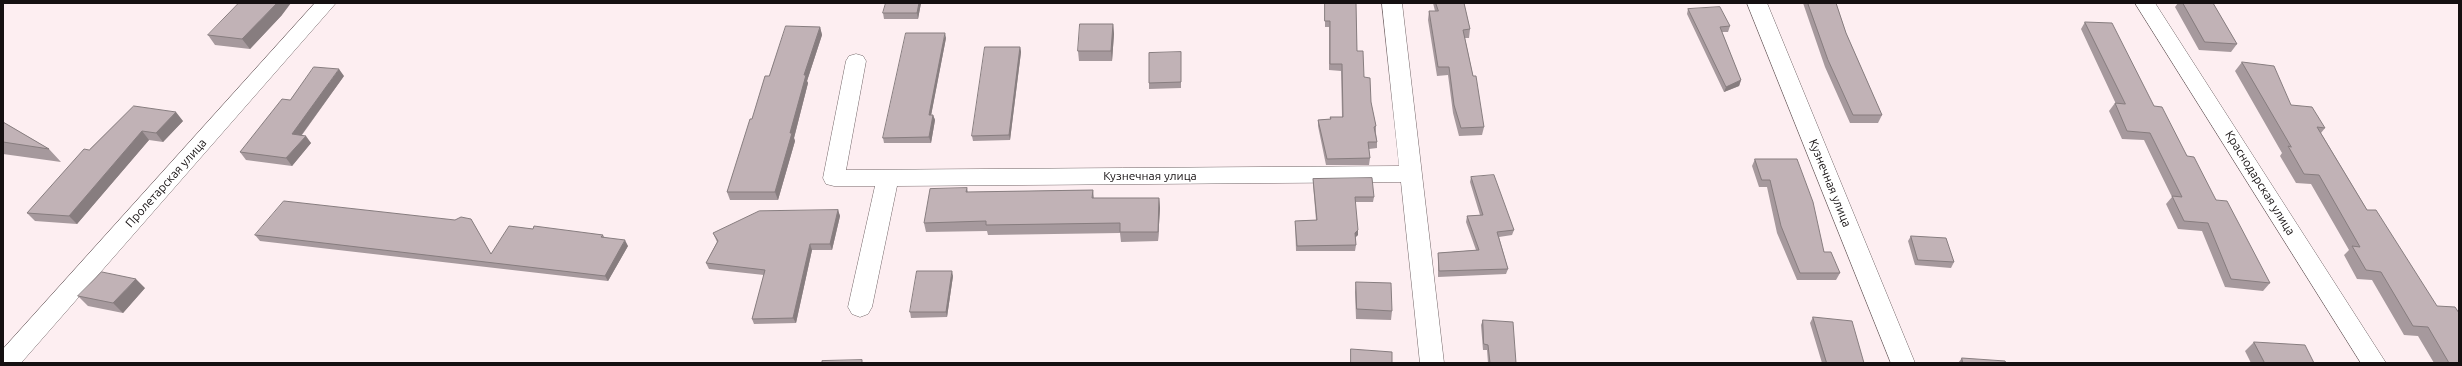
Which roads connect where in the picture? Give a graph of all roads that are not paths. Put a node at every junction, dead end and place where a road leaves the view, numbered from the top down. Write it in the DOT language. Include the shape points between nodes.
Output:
graph roads {
  1 [pos="326,3"];
  2 [pos="1392,3"];
  3 [pos="1757,3"];
  4 [pos="2145,3"];
  5 [pos="856,61"];
  6 [pos="1412,174"];
  7 [pos="888,178"];
  8 [pos="860,307"];
  9 [pos="6,363"];
  10 [pos="1432,363"];
  11 [pos="1902,363"];
  12 [pos="2374,363"];
  1 -- 9 [label="street, Пролетарская улица"];
  2 -- 6 [label="street"];
  3 -- 11 [label="street, Кузнечная улица"];
  4 -- 12 [label="street, Краснодарская улица"];
  5 -- 7 [label="street, Кузнечная улица" via="834,178"];
  6 -- 7 [label="street, Кузнечная улица"];
  6 -- 10 [label="street"];
  7 -- 8 [label="street"];
}
